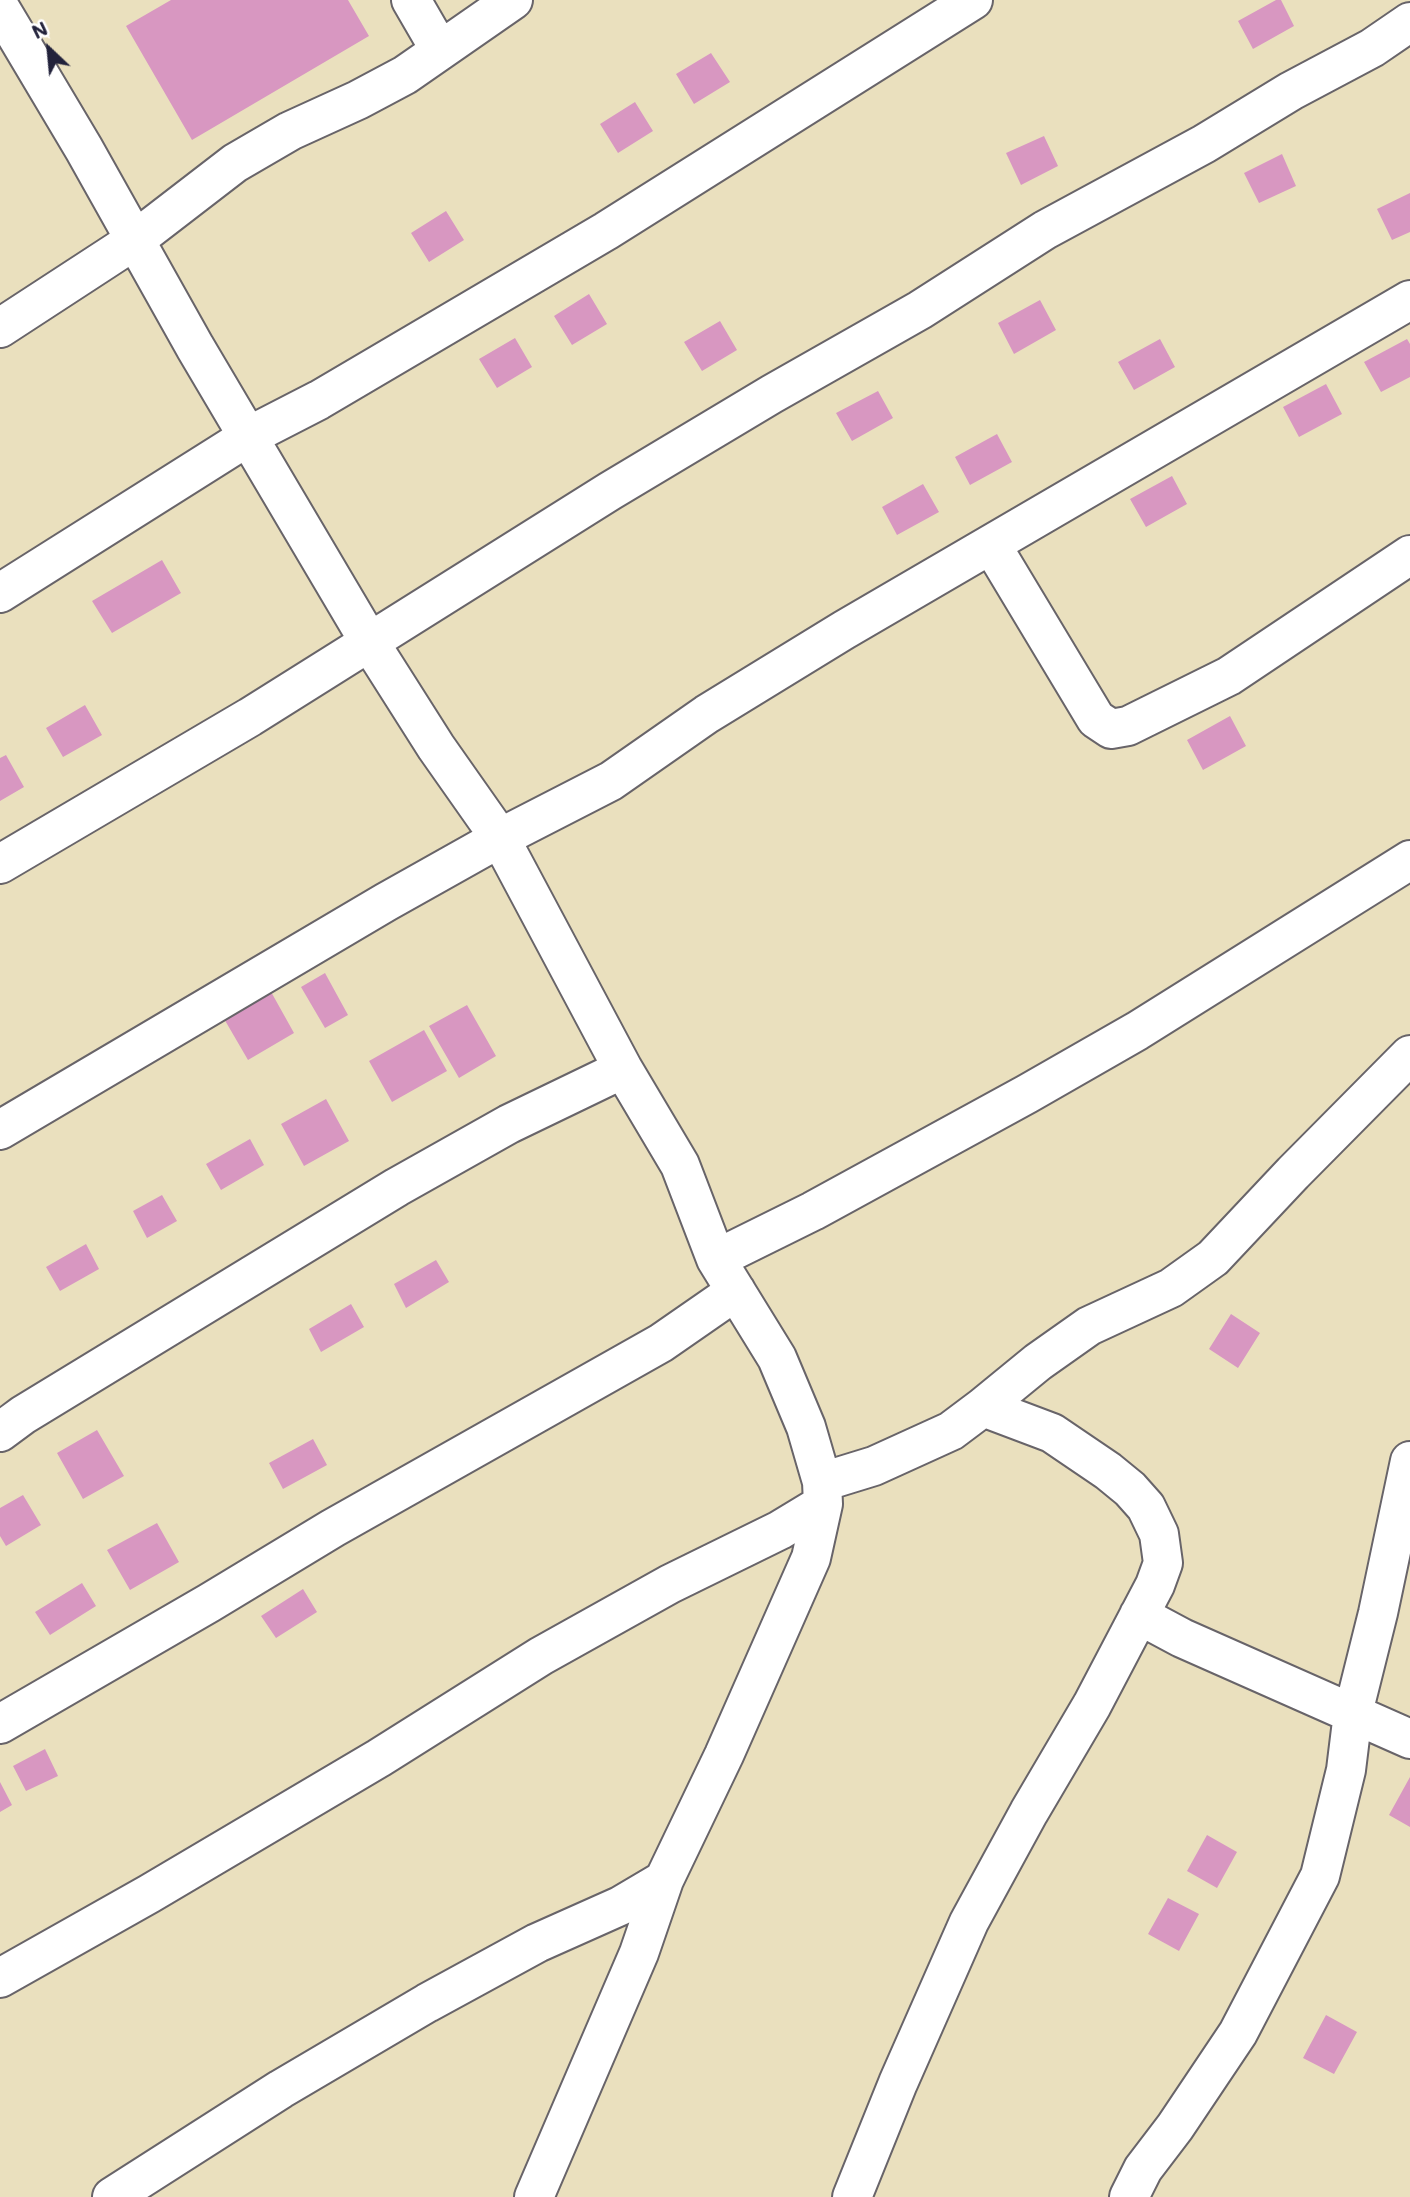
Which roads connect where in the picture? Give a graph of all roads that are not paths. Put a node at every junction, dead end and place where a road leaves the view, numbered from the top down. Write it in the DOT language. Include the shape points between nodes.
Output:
graph roads {
  1 [pos="9,0"];
  2 [pos="411,0"];
  3 [pos="513,0"];
  4 [pos="973,0"];
  5 [pos="0,7"];
  6 [pos="1410,22"];
  7 [pos="440,50"];
  8 [pos="135,240"];
  9 [pos="1410,300"];
  10 [pos="0,328"];
  11 [pos="249,436"];
  12 [pos="992,546"];
  13 [pos="1410,555"];
  14 [pos="0,593"];
  15 [pos="370,643"];
  16 [pos="500,838"];
  17 [pos="1410,860"];
  18 [pos="0,864"];
  19 [pos="1410,1055"];
  20 [pos="623,1069"];
  21 [pos="0,1130"];
  22 [pos="726,1275"];
  23 [pos="983,1406"];
  24 [pos="0,1432"];
  25 [pos="1410,1461"];
  26 [pos="822,1493"];
  27 [pos="1139,1615"];
  28 [pos="1353,1713"];
  29 [pos="0,1724"];
  30 [pos="1410,1739"];
  31 [pos="664,1880"];
  32 [pos="0,1978"];
  33 [pos="112,2197"];
  34 [pos="534,2197"];
  35 [pos="852,2197"];
  36 [pos="1129,2197"];
  1 -- 5 [label="street"];
  2 -- 7 [label="street"];
  3 -- 7 [label="street"];
  4 -- 11 [label="street" via="606,231 319,400"];
  5 -- 8 [label="street"];
  6 -- 15 [label="street" via="1204,144 1045,230 920,310 610,491"];
  7 -- 8 [label="street" via="405,75 235,163"];
  8 -- 10 [label="street"];
  8 -- 11 [label="street"];
  9 -- 12 [label="street"];
  11 -- 14 [label="street"];
  11 -- 15 [label="street"];
  12 -- 13 [label="street" via="1096,719 1111,729 1128,726 1229,676"];
  12 -- 16 [label="street" via="742,693 611,781"];
  15 -- 16 [label="street"];
  15 -- 18 [label="street"];
  16 -- 20 [label="street"];
  16 -- 21 [label="street"];
  17 -- 22 [label="street" via="1137,1031 879,1174"];
  19 -- 23 [label="street" via="1213,1258 1171,1288 1088,1326"];
  20 -- 22 [label="street" via="680,1166"];
  20 -- 24 [label="street" via="509,1124 397,1187"];
  22 -- 26 [label="street" via="777,1358 806,1427"];
  22 -- 29 [label="street" via="661,1343 333,1528"];
  23 -- 26 [label="street" via="951,1431"];
  23 -- 27 [label="street" via="1052,1433 1108,1471 1146,1507 1159,1534 1163,1563"];
  25 -- 28 [label="street"];
  26 -- 31 [label="street" via="811,1558"];
  26 -- 32 [label="street" via="780,1530 670,1584 541,1656 379,1758"];
  27 -- 28 [label="street"];
  27 -- 35 [label="street" via="969,1922"];
  28 -- 30 [label="street"];
  28 -- 36 [label="street" via="1346,1770 1320,1876 1238,2033 1143,2169"];
  31 -- 33 [label="street" via="427,2003"];
  31 -- 34 [label="street" via="639,1952"];
}
